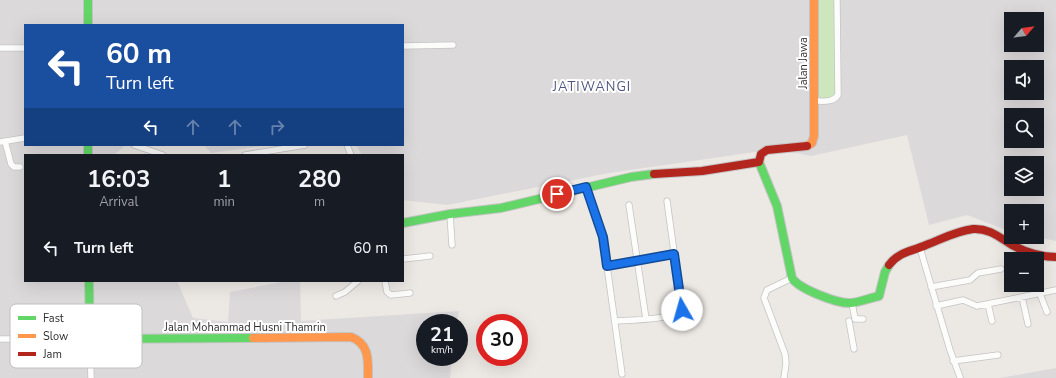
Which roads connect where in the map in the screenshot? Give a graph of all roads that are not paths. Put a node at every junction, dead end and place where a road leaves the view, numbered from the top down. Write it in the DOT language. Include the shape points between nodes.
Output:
graph roads {
  1 [pos="88,0"];
  2 [pos="814,0"];
  3 [pos="837,0"];
  4 [pos="88,24"];
  5 [pos="453,45"];
  6 [pos="404,46"];
  7 [pos="0,48"];
  8 [pos="24,48"];
  9 [pos="814,101"];
  10 [pos="24,138"];
  11 [pos="2,141"];
  12 [pos="136,146"];
  13 [pos="301,146"];
  14 [pos="275,153"];
  15 [pos="153,154"];
  16 [pos="260,154"];
  17 [pos="758,162"];
  18 [pos="20,167"];
  19 [pos="586,187"];
  20 [pos="667,201"];
  21 [pos="629,205"];
  22 [pos="450,214"];
  23 [pos="404,223"];
  24 [pos="452,245"];
  25 [pos="920,248"];
  26 [pos="674,254"];
  27 [pos="430,256"];
  28 [pos="1056,256"];
  29 [pos="404,259"];
  30 [pos="638,261"];
  31 [pos="607,266"];
  32 [pos="1001,269"];
  33 [pos="792,278"];
  34 [pos="89,282"];
  35 [pos="357,282"];
  36 [pos="385,282"];
  37 [pos="931,287"];
  38 [pos="1056,290"];
  39 [pos="410,293"];
  40 [pos="1040,294"];
  41 [pos="336,296"];
  42 [pos="1022,297"];
  43 [pos="852,303"];
  44 [pos="89,304"];
  45 [pos="988,304"];
  46 [pos="936,306"];
  47 [pos="1047,312"];
  48 [pos="646,319"];
  49 [pos="864,319"];
  50 [pos="615,321"];
  51 [pos="849,321"];
  52 [pos="992,321"];
  53 [pos="1028,324"];
  54 [pos="142,339"];
  55 [pos="854,349"];
  56 [pos="998,355"];
  57 [pos="953,361"];
  58 [pos="91,368"];
  59 [pos="622,374"];
  60 [pos="960,377"];
  61 [pos="91,378"];
  62 [pos="368,378"];
  63 [pos="784,378"];
  1 -- 4 [label="street"];
  2 -- 9 [label="street, Jalan Jawa"];
  3 -- 9 [label="street, Jalan Jawa" via="838,95 835,99"];
  5 -- 6 [label="street"];
  7 -- 8 [label="street"];
  9 -- 17 [label="street" via="812,143 801,148 766,150"];
  10 -- 11 [label="street"];
  11 -- 18 [label="street" via="11,164"];
  12 -- 15 [label="street"];
  13 -- 14 [label="street"];
  14 -- 16 [label="street"];
  17 -- 19 [label="street" via="702,171 647,174"];
  17 -- 33 [label="street" via="777,206"];
  19 -- 22 [label="street" via="501,208"];
  19 -- 31 [label="street" via="603,237"];
  20 -- 26 [label="street"];
  21 -- 30 [label="street"];
  22 -- 23 [label="street"];
  22 -- 24 [label="street"];
  25 -- 28 [label="street" via="960,232 977,229 992,232 1027,251"];
  25 -- 37 [label="street"];
  25 -- 43 [label="street" via="901,253 890,262 883,274 879,296"];
  26 -- 30 [label="street"];
  26 -- 48 [label="street" via="682,310"];
  27 -- 29 [label="street"];
  30 -- 31 [label="street"];
  30 -- 48 [label="street"];
  31 -- 50 [label="street"];
  32 -- 37 [label="street" via="978,273 970,280"];
  33 -- 43 [label="street" via="803,288 841,302"];
  33 -- 63 [label="street" via="764,294 785,354"];
  34 -- 44 [label="street"];
  35 -- 41 [label="street"];
  36 -- 39 [label="street" via="387,292 391,295"];
  37 -- 46 [label="street"];
  38 -- 40 [label="street"];
  40 -- 42 [label="street"];
  40 -- 47 [label="street"];
  42 -- 45 [label="street"];
  42 -- 53 [label="street"];
  43 -- 51 [label="street"];
  45 -- 46 [label="street" via="977,306 963,300"];
  45 -- 52 [label="street"];
  46 -- 57 [label="street"];
  48 -- 50 [label="street"];
  49 -- 51 [label="street"];
  50 -- 59 [label="street"];
  51 -- 55 [label="street"];
  54 -- 62 [label="street, Jalan Mohammad Husni Thamrin" via="351,337 362,341 366,348"];
  56 -- 57 [label="street"];
  57 -- 60 [label="street"];
  58 -- 61 [label="street"];
}
